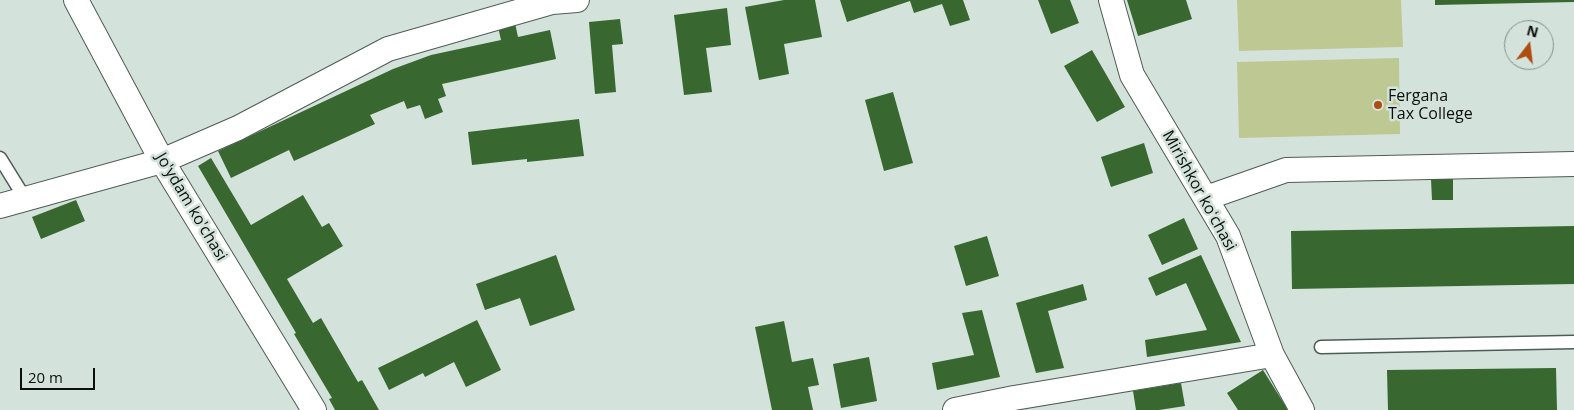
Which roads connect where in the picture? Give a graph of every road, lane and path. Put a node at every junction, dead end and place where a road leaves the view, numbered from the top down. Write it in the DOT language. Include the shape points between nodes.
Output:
graph roads {
  1 [pos="76,0"];
  2 [pos="577,0"];
  3 [pos="1110,0"];
  4 [pos="0,158"];
  5 [pos="162,162"];
  6 [pos="1574,164"];
  7 [pos="1206,198"];
  8 [pos="26,200"];
  9 [pos="0,206"];
  10 [pos="1574,342"];
  11 [pos="1321,346"];
  12 [pos="1272,355"];
  13 [pos="314,410"];
  14 [pos="955,410"];
  15 [pos="1302,410"];
  1 -- 5 [label="street, Jo'ydam ko'chasi"];
  2 -- 5 [label="street" via="552,2 388,50 238,128"];
  3 -- 7 [label="street, Mirishkor koʻchasi" via="1132,75"];
  4 -- 8 [label="lane"];
  5 -- 8 [label="street"];
  5 -- 13 [label="street, Jo'ydam ko'chasi"];
  6 -- 7 [label="street" via="1286,170"];
  7 -- 12 [label="street, Mirishkor koʻchasi" via="1228,236"];
  8 -- 9 [label="street"];
  10 -- 11 [label="lane"];
  12 -- 14 [label="street"];
  12 -- 15 [label="street, Mirishkor koʻchasi"];
}
